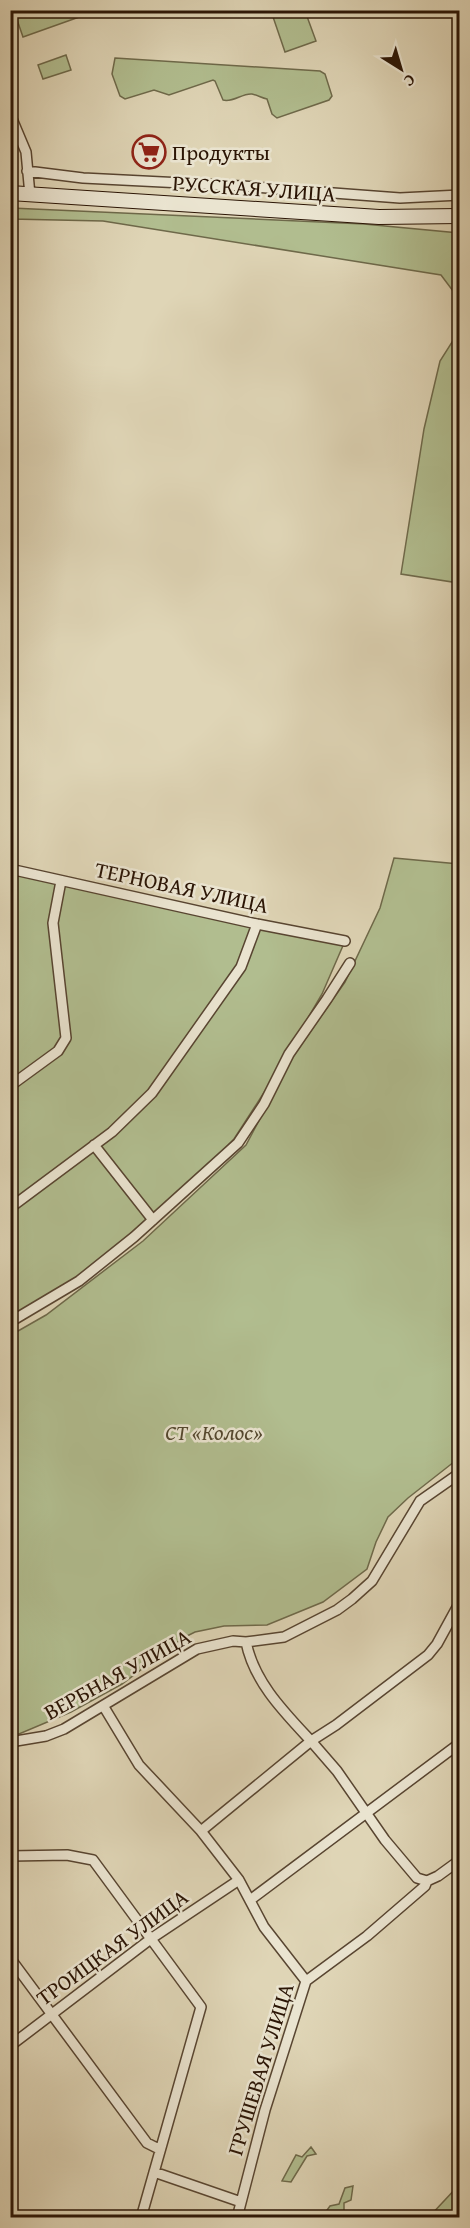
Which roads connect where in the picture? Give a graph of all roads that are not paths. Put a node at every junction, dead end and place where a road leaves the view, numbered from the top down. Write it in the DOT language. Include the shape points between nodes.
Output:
graph roads {
  1 [pos="10,114"];
  2 [pos="27,171"];
  3 [pos="10,193"];
  4 [pos="30,195"];
  5 [pos="459,195"];
  6 [pos="459,216"];
  7 [pos="10,869"];
  8 [pos="61,881"];
  9 [pos="257,924"];
  10 [pos="345,941"];
  11 [pos="350,963"];
  12 [pos="10,1086"];
  13 [pos="94,1145"];
  14 [pos="10,1208"];
  15 [pos="153,1220"];
  16 [pos="10,1322"];
  17 [pos="459,1473"];
  18 [pos="459,1602"];
  19 [pos="246,1642"];
  20 [pos="104,1707"];
  21 [pos="311,1741"];
  22 [pos="10,1742"];
  23 [pos="459,1743"];
  24 [pos="367,1812"];
  25 [pos="201,1832"];
  26 [pos="10,1856"];
  27 [pos="459,1860"];
  28 [pos="239,1880"];
  29 [pos="427,1881"];
  30 [pos="250,1900"];
  31 [pos="152,1938"];
  32 [pos="10,1958"];
  33 [pos="306,1981"];
  34 [pos="52,2014"];
  35 [pos="10,2046"];
  36 [pos="159,2149"];
  37 [pos="154,2172"];
  38 [pos="241,2202"];
  39 [pos="141,2217"];
  40 [pos="237,2217"];
  1 -- 2 [label="street" via="26,152"];
  2 -- 4 [label="street"];
  2 -- 5 [label="street" via="400,198"];
  3 -- 4 [label="street, РУССКАЯ УЛИЦА"];
  4 -- 6 [label="street, РУССКАЯ УЛИЦА" via="379,217"];
  7 -- 8 [label="street, ТЕРНОВАЯ УЛИЦА"];
  8 -- 9 [label="street, ТЕРНОВАЯ УЛИЦА"];
  8 -- 12 [label="street" via="53,923 66,1038 58,1051"];
  9 -- 10 [label="street, ТЕРНОВАЯ УЛИЦА"];
  9 -- 13 [label="street" via="242,967 165,1076 144,1101"];
  11 -- 15 [label="street" via="289,1054 252,1125 225,1156"];
  13 -- 14 [label="street"];
  13 -- 15 [label="street"];
  15 -- 16 [label="street" via="67,1290"];
  17 -- 19 [label="street, ВЕРБНАЯ УЛИЦА" via="420,1501 372,1581 352,1599 284,1637"];
  18 -- 21 [label="street" via="428,1655"];
  19 -- 20 [label="street, ВЕРБНАЯ УЛИЦА" via="197,1649"];
  19 -- 21 [label="street" via="258,1677"];
  20 -- 22 [label="street, ВЕРБНАЯ УЛИЦА" via="46,1736"];
  20 -- 25 [label="street" via="139,1765"];
  21 -- 24 [label="street"];
  21 -- 25 [label="street"];
  23 -- 24 [label="street"];
  24 -- 29 [label="street" via="384,1840 413,1874"];
  24 -- 30 [label="street"];
  25 -- 28 [label="street"];
  26 -- 31 [label="street" via="67,1855 93,1860"];
  27 -- 29 [label="street, ГРУШЕВАЯ УЛИЦА"];
  28 -- 30 [label="street"];
  28 -- 31 [label="street, ТРОИЦКАЯ УЛИЦА"];
  29 -- 33 [label="street, ГРУШЕВАЯ УЛИЦА" via="368,1936"];
  30 -- 33 [label="street" via="264,1927"];
  31 -- 34 [label="street, ТРОИЦКАЯ УЛИЦА"];
  31 -- 36 [label="street" via="201,2007"];
  32 -- 34 [label="street"];
  33 -- 38 [label="street, ГРУШЕВАЯ УЛИЦА"];
  34 -- 35 [label="street, ТРОИЦКАЯ УЛИЦА"];
  34 -- 36 [label="street" via="147,2143"];
  36 -- 37 [label="street"];
  37 -- 38 [label="street"];
  37 -- 39 [label="street"];
  38 -- 40 [label="street, ГРУШЕВАЯ УЛИЦА"];
}
